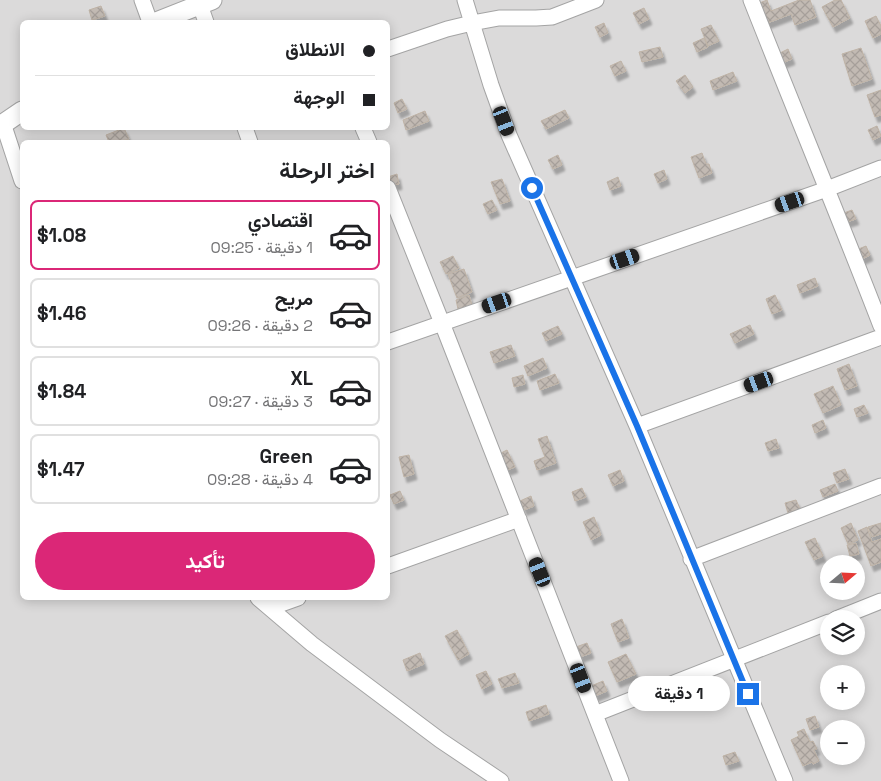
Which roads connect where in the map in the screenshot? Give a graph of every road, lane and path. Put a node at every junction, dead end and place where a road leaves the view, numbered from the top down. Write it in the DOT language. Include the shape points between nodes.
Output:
graph roads {
  1 [pos="142,0"];
  2 [pos="465,0"];
  3 [pos="596,0"];
  4 [pos="751,0"];
  5 [pos="206,2"];
  6 [pos="149,20"];
  7 [pos="161,20"];
  8 [pos="206,20"];
  9 [pos="472,23"];
  10 [pos="390,48"];
  11 [pos="20,111"];
  12 [pos="2,124"];
  13 [pos="881,168"];
  14 [pos="20,175"];
  15 [pos="826,189"];
  16 [pos="390,193"];
  17 [pos="570,278"];
  18 [pos="442,323"];
  19 [pos="881,326"];
  20 [pos="881,337"];
  21 [pos="390,341"];
  22 [pos="637,426"];
  23 [pos="881,486"];
  24 [pos="519,519"];
  25 [pos="691,559"];
  26 [pos="390,565"];
  27 [pos="260,600"];
  28 [pos="292,600"];
  29 [pos="881,601"];
  30 [pos="270,608"];
  31 [pos="858,610"];
  32 [pos="820,626"];
  33 [pos="734,659"];
  34 [pos="595,714"];
  35 [pos="501,781"];
  36 [pos="621,781"];
  37 [pos="785,781"];
  1 -- 6 [label="street"];
  2 -- 9 [label="street"];
  3 -- 9 [label="street" via="552,17 499,18"];
  4 -- 15 [label="street"];
  5 -- 7 [label="street"];
  5 -- 8 [label="street"];
  9 -- 10 [label="street"];
  9 -- 17 [label="street" via="509,135"];
  11 -- 12 [label="street"];
  12 -- 14 [label="street"];
  13 -- 15 [label="street"];
  15 -- 17 [label="street"];
  15 -- 19 [label="street"];
  16 -- 18 [label="street"];
  17 -- 18 [label="street"];
  17 -- 22 [label="street"];
  18 -- 21 [label="street"];
  18 -- 24 [label="street"];
  20 -- 22 [label="street"];
  22 -- 25 [label="street"];
  23 -- 25 [label="street"];
  24 -- 26 [label="street"];
  24 -- 34 [label="street"];
  25 -- 33 [label="street"];
  27 -- 30 [label="street"];
  28 -- 30 [label="street"];
  29 -- 31 [label="street"];
  30 -- 35 [label="street" via="312,644 440,740"];
  32 -- 33 [label="street"];
  33 -- 34 [label="street"];
  33 -- 37 [label="street"];
  34 -- 36 [label="street"];
}
